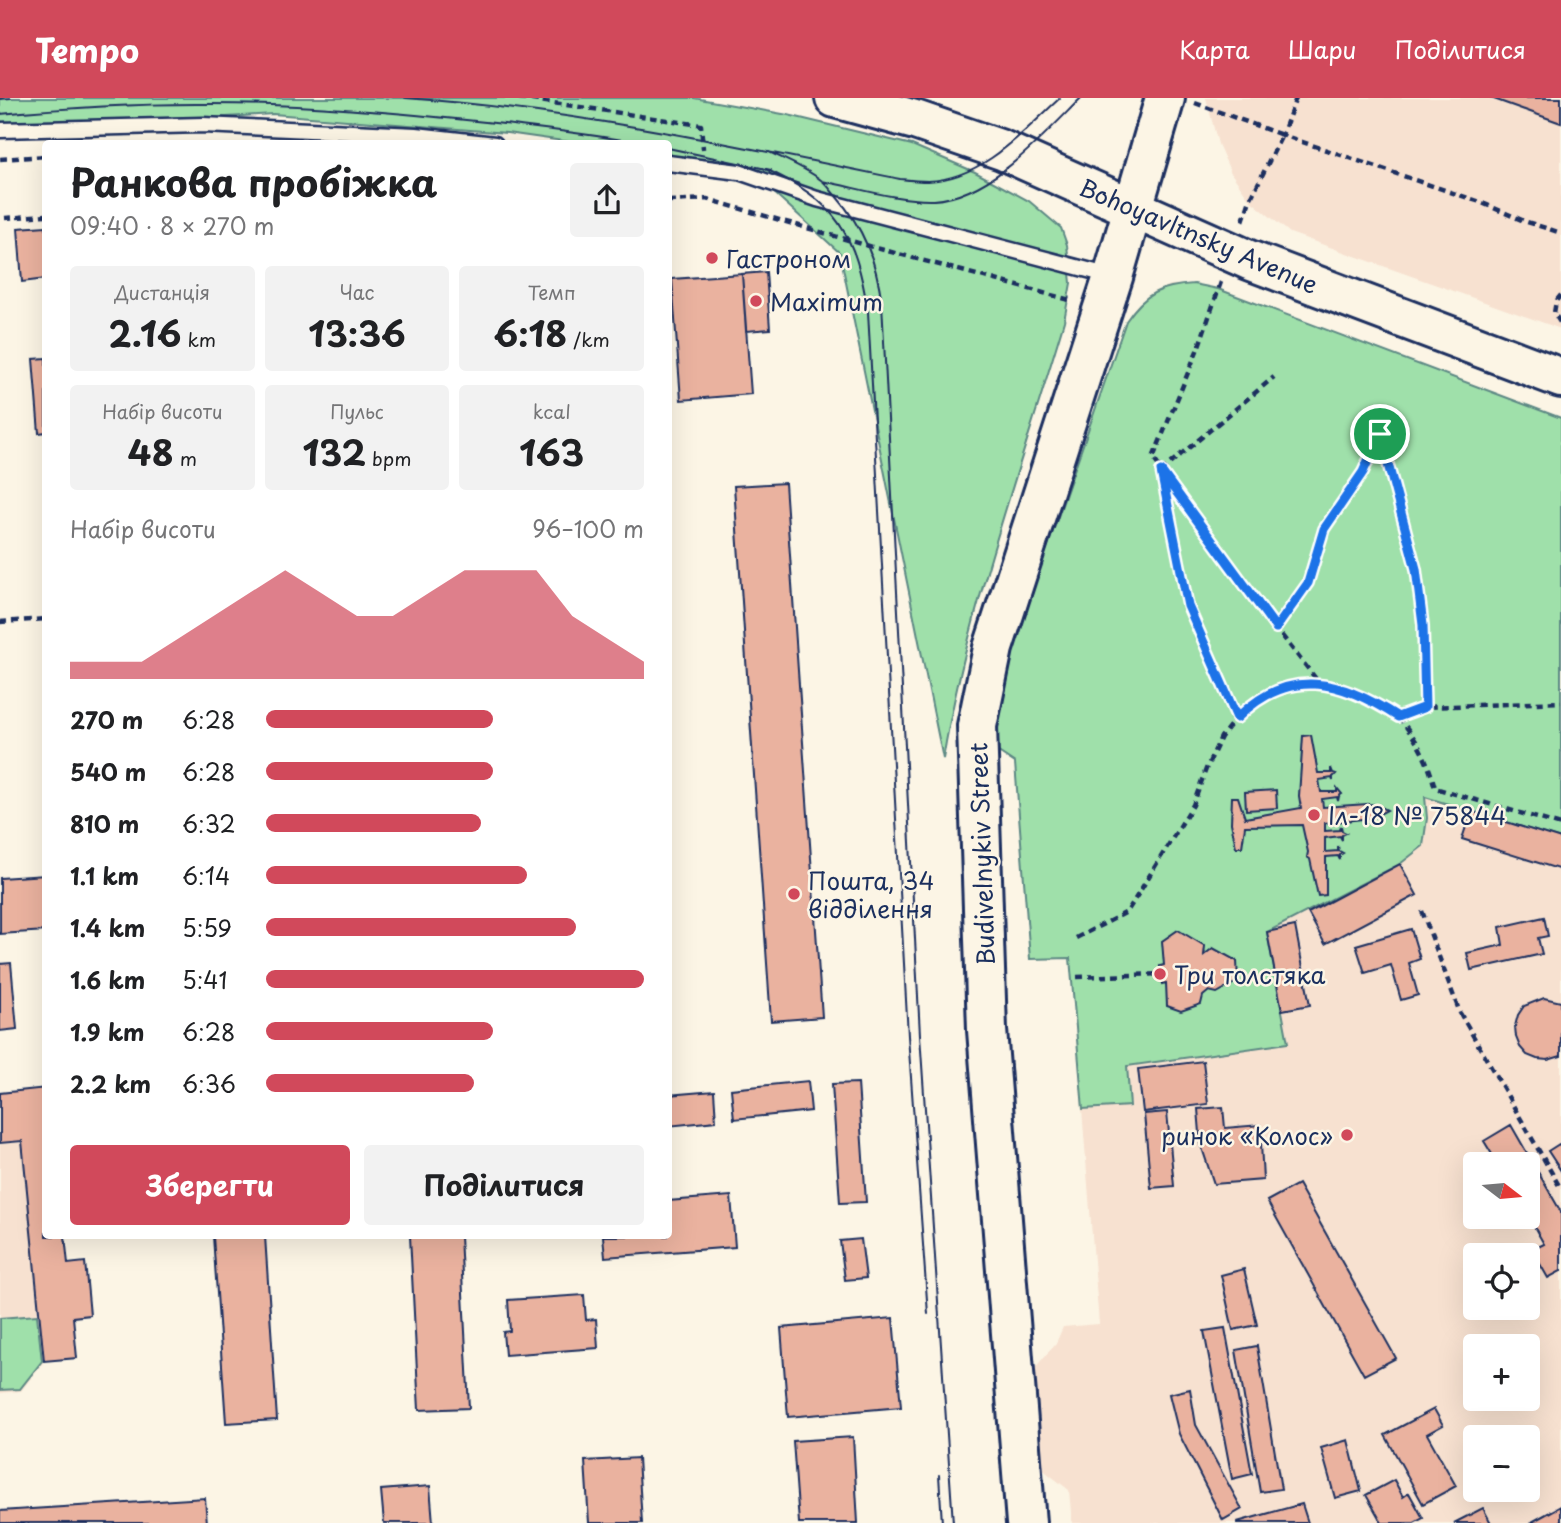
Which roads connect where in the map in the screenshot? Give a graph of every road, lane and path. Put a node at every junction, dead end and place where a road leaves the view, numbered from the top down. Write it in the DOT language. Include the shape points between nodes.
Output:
graph roads {
  1 [pos="519,98"];
  2 [pos="835,98"];
  3 [pos="1165,98"];
  4 [pos="1184,98"];
  5 [pos="1296,98"];
  6 [pos="0,130"];
  7 [pos="1282,135"];
  8 [pos="460,140"];
  9 [pos="42,156"];
  10 [pos="0,159"];
  11 [pos="672,164"];
  12 [pos="704,168"];
  13 [pos="707,199"];
  14 [pos="1250,200"];
  15 [pos="672,201"];
  16 [pos="1132,207"];
  17 [pos="42,215"];
  18 [pos="5,218"];
  19 [pos="1561,233"];
  20 [pos="1218,289"];
  21 [pos="1107,294"];
  22 [pos="1561,295"];
  23 [pos="1561,324"];
  24 [pos="1274,377"];
  25 [pos="1561,378"];
  26 [pos="1372,411"];
  27 [pos="1380,434"];
  28 [pos="1161,471"];
  29 [pos="42,619"];
  30 [pos="0,622"];
  31 [pos="1276,628"];
  32 [pos="1320,684"];
  33 [pos="1561,702"];
  34 [pos="1425,707"];
  35 [pos="1398,717"];
  36 [pos="1237,718"];
  37 [pos="1561,825"];
  38 [pos="1422,911"];
  39 [pos="1076,938"];
  40 [pos="1160,974"];
  41 [pos="1077,977"];
  42 [pos="1561,1189"];
  43 [pos="1026,1523"];
  1 -- 12 [label="path" via="701,125"];
  2 -- 16 [label="street, Bohoyavltnsky Avenue" via="1002,150"];
  3 -- 16 [label="street, Budivelnykiv Street"];
  4 -- 7 [label="path"];
  5 -- 7 [label="path"];
  6 -- 8 [label="lane" via="203,125"];
  7 -- 14 [label="path"];
  7 -- 19 [label="path"];
  9 -- 10 [label="path"];
  11 -- 12 [label="lane"];
  12 -- 13 [label="path"];
  12 -- 21 [label="lane" via="739,172"];
  13 -- 15 [label="path"];
  13 -- 21 [label="path"];
  16 -- 21 [label="street, Budivelnykiv Street"];
  16 -- 25 [label="street, Bohoyavltnsky Avenue" via="1249,260"];
  17 -- 18 [label="path"];
  20 -- 28 [label="path" via="1153,458"];
  21 -- 43 [label="street, Budivelnykiv Street" via="993,648 977,726 987,1030"];
  22 -- 23 [label="path" via="1554,313"];
  24 -- 28 [label="path"];
  26 -- 27 [label="path"];
  27 -- 31 [label="path" via="1363,472 1324,529 1308,583"];
  27 -- 34 [label="path" via="1416,569"];
  28 -- 31 [label="path"];
  28 -- 36 [label="path" via="1188,606"];
  29 -- 30 [label="path"];
  31 -- 32 [label="path"];
  32 -- 35 [label="path" via="1371,699"];
  32 -- 36 [label="path" via="1292,684 1272,692 1252,702"];
  33 -- 34 [label="path"];
  34 -- 35 [label="path"];
  35 -- 37 [label="path" via="1428,762 1435,788"];
  36 -- 39 [label="path" via="1221,737 1193,805 1126,912"];
  38 -- 42 [label="path" via="1460,1013"];
  40 -- 41 [label="path"];
}
